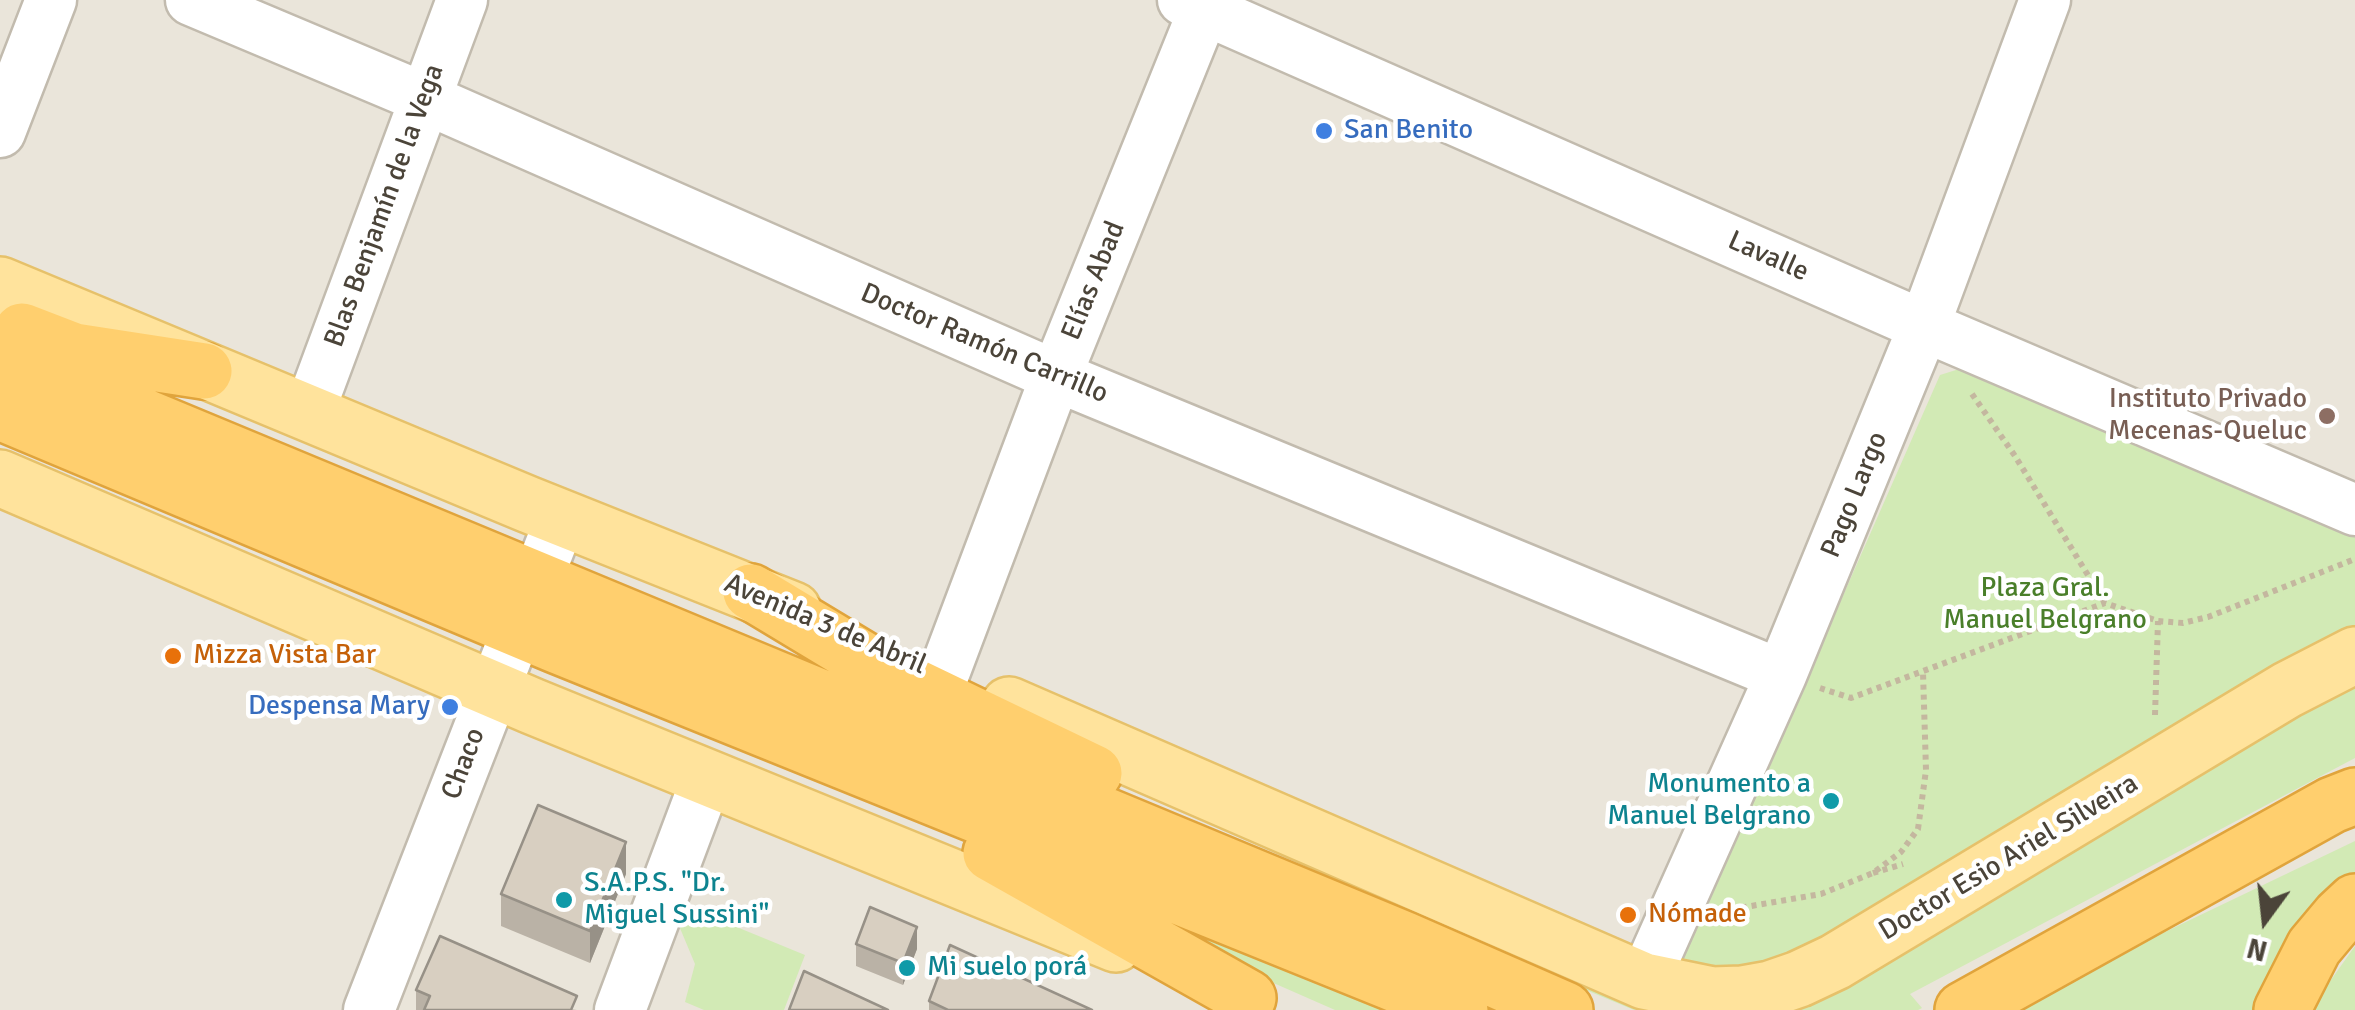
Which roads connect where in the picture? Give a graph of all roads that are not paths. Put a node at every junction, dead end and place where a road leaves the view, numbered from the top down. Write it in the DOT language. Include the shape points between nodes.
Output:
graph roads {
  1 [pos="51,0"];
  2 [pos="192,0"];
  3 [pos="462,0"];
  4 [pos="2045,0"];
  5 [pos="1198,3"];
  6 [pos="424,98"];
  7 [pos="0,132"];
  8 [pos="0,285"];
  9 [pos="0,322"];
  10 [pos="1924,326"];
  11 [pos="0,357"];
  12 [pos="204,371"];
  13 [pos="1056,376"];
  14 [pos="0,412"];
  15 [pos="309,412"];
  16 [pos="0,443"];
  17 [pos="0,478"];
  18 [pos="2355,510"];
  19 [pos="240,514"];
  20 [pos="561,518"];
  21 [pos="536,578"];
  22 [pos="751,592"];
  23 [pos="536,637"];
  24 [pos="2355,655"];
  25 [pos="1781,675"];
  26 [pos="943,676"];
  27 [pos="493,689"];
  28 [pos="707,778"];
  29 [pos="2355,796"];
  30 [pos="2355,902"];
  31 [pos="1405,940"];
  32 [pos="1644,981"];
  33 [pos="1262,1004"];
  34 [pos="369,1010"];
  35 [pos="620,1010"];
  36 [pos="1460,1010"];
  37 [pos="1565,1010"];
  38 [pos="1963,1010"];
  39 [pos="2282,1010"];
  1 -- 7 [label="street"];
  2 -- 6 [label="street, Doctor Ramón Carrillo"];
  3 -- 6 [label="street, Blas Benjamín de la Vega"];
  4 -- 10 [label="street, Pago Largo"];
  5 -- 10 [label="street, Lavalle"];
  5 -- 13 [label="street, Elías Abad"];
  6 -- 13 [label="street, Doctor Ramón Carrillo"];
  6 -- 15 [label="street, Blas Benjamín de la Vega"];
  8 -- 12 [label="main road, Avenida 3 de Abril"];
  9 -- 12 [label="highway" via="74,351"];
  10 -- 18 [label="street, Lavalle"];
  10 -- 25 [label="street, Pago Largo"];
  11 -- 21 [label="highway"];
  12 -- 15 [label="main road, Avenida 3 de Abril"];
  13 -- 25 [label="street, Doctor Ramón Carrillo"];
  13 -- 26 [label="street, Elías Abad"];
  14 -- 19 [label="highway"];
  15 -- 20 [label="main road, Avenida 3 de Abril"];
  16 -- 19 [label="highway"];
  17 -- 27 [label="main road"];
  19 -- 23 [label="highway"];
  20 -- 21 [label="street, Chaco"];
  20 -- 22 [label="main road, Avenida 3 de Abril"];
  21 -- 23 [label="street, Chaco"];
  21 -- 31 [label="highway"];
  22 -- 26 [label="main road, Avenida 3 de Abril"];
  22 -- 31 [label="highway" via="882,671 1262,854"];
  23 -- 27 [label="street, Chaco"];
  23 -- 33 [label="highway" via="723,732 1005,859"];
  23 -- 36 [label="highway"];
  24 -- 32 [label="main road, Doctor Esio Ariel Silveira" via="1817,971 1742,994"];
  25 -- 32 [label="street, Pago Largo"];
  26 -- 32 [label="main road, Avenida 3 de Abril"];
  27 -- 28 [label="main road"];
  27 -- 34 [label="street, Chaco"];
  28 -- 33 [label="main road"];
  28 -- 35 [label="street"];
  29 -- 38 [label="highway"];
  30 -- 39 [label="highway" via="2314,947"];
  31 -- 37 [label="highway"];
}
